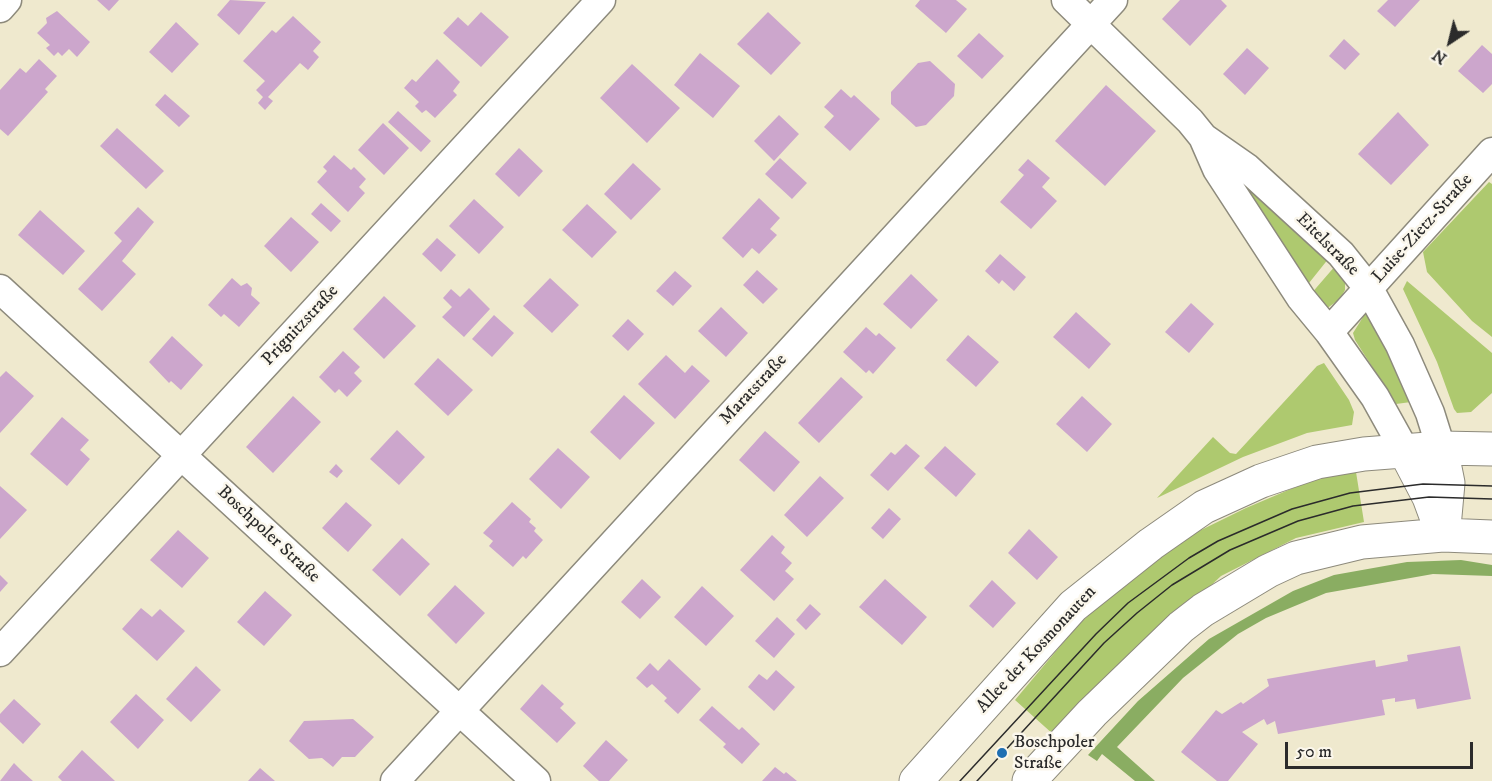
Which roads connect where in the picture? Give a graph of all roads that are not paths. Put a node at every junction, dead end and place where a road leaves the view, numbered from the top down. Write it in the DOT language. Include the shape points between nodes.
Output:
graph roads {
  1 [pos="7,0"];
  2 [pos="601,0"];
  3 [pos="1066,0"];
  4 [pos="1113,0"];
  5 [pos="0,8"];
  6 [pos="1091,24"];
  7 [pos="1204,138"];
  8 [pos="1492,152"];
  9 [pos="0,289"];
  10 [pos="1370,289"];
  11 [pos="1329,332"];
  12 [pos="1441,448"];
  13 [pos="1492,449"];
  14 [pos="1405,451"];
  15 [pos="182,455"];
  16 [pos="1443,535"];
  17 [pos="1492,537"];
  18 [pos="0,652"];
  19 [pos="460,711"];
  20 [pos="395,781"];
  21 [pos="536,781"];
  22 [pos="916,781"];
  23 [pos="1029,781"];
  1 -- 5 [label="street"];
  2 -- 15 [label="street, Prignitzstraße"];
  3 -- 6 [label="street, Eitelstraße"];
  4 -- 6 [label="street, Maratstraße"];
  6 -- 7 [label="street, Eitelstraße"];
  6 -- 19 [label="street, Maratstraße"];
  7 -- 10 [label="street, Eitelstraße" via="1247,168 1341,254"];
  7 -- 11 [label="street, Eitelstraße" via="1217,169 1301,298"];
  8 -- 10 [label="street, Luise-Zietz-Straße"];
  9 -- 15 [label="street, Boschpoler Straße"];
  10 -- 11 [label="street, Luise-Zietz-Straße"];
  10 -- 12 [label="street, Eitelstraße" via="1430,413"];
  11 -- 14 [label="street, Eitelstraße" via="1375,397"];
  12 -- 13 [label="main road, Allee der Kosmonauten"];
  12 -- 14 [label="main road, Allee der Kosmonauten"];
  12 -- 16 [label="main road" via="1448,483"];
  14 -- 16 [label="main road"];
  14 -- 22 [label="main road, Allee der Kosmonauten" via="1317,462 1261,481 1204,507 1073,606"];
  15 -- 18 [label="street, Prignitzstraße"];
  15 -- 19 [label="street, Boschpoler Straße"];
  16 -- 17 [label="main road"];
  16 -- 23 [label="main road" via="1376,540 1329,549 1268,571 1181,627"];
  19 -- 20 [label="street, Maratstraße"];
  19 -- 21 [label="street, Boschpoler Straße"];
}
